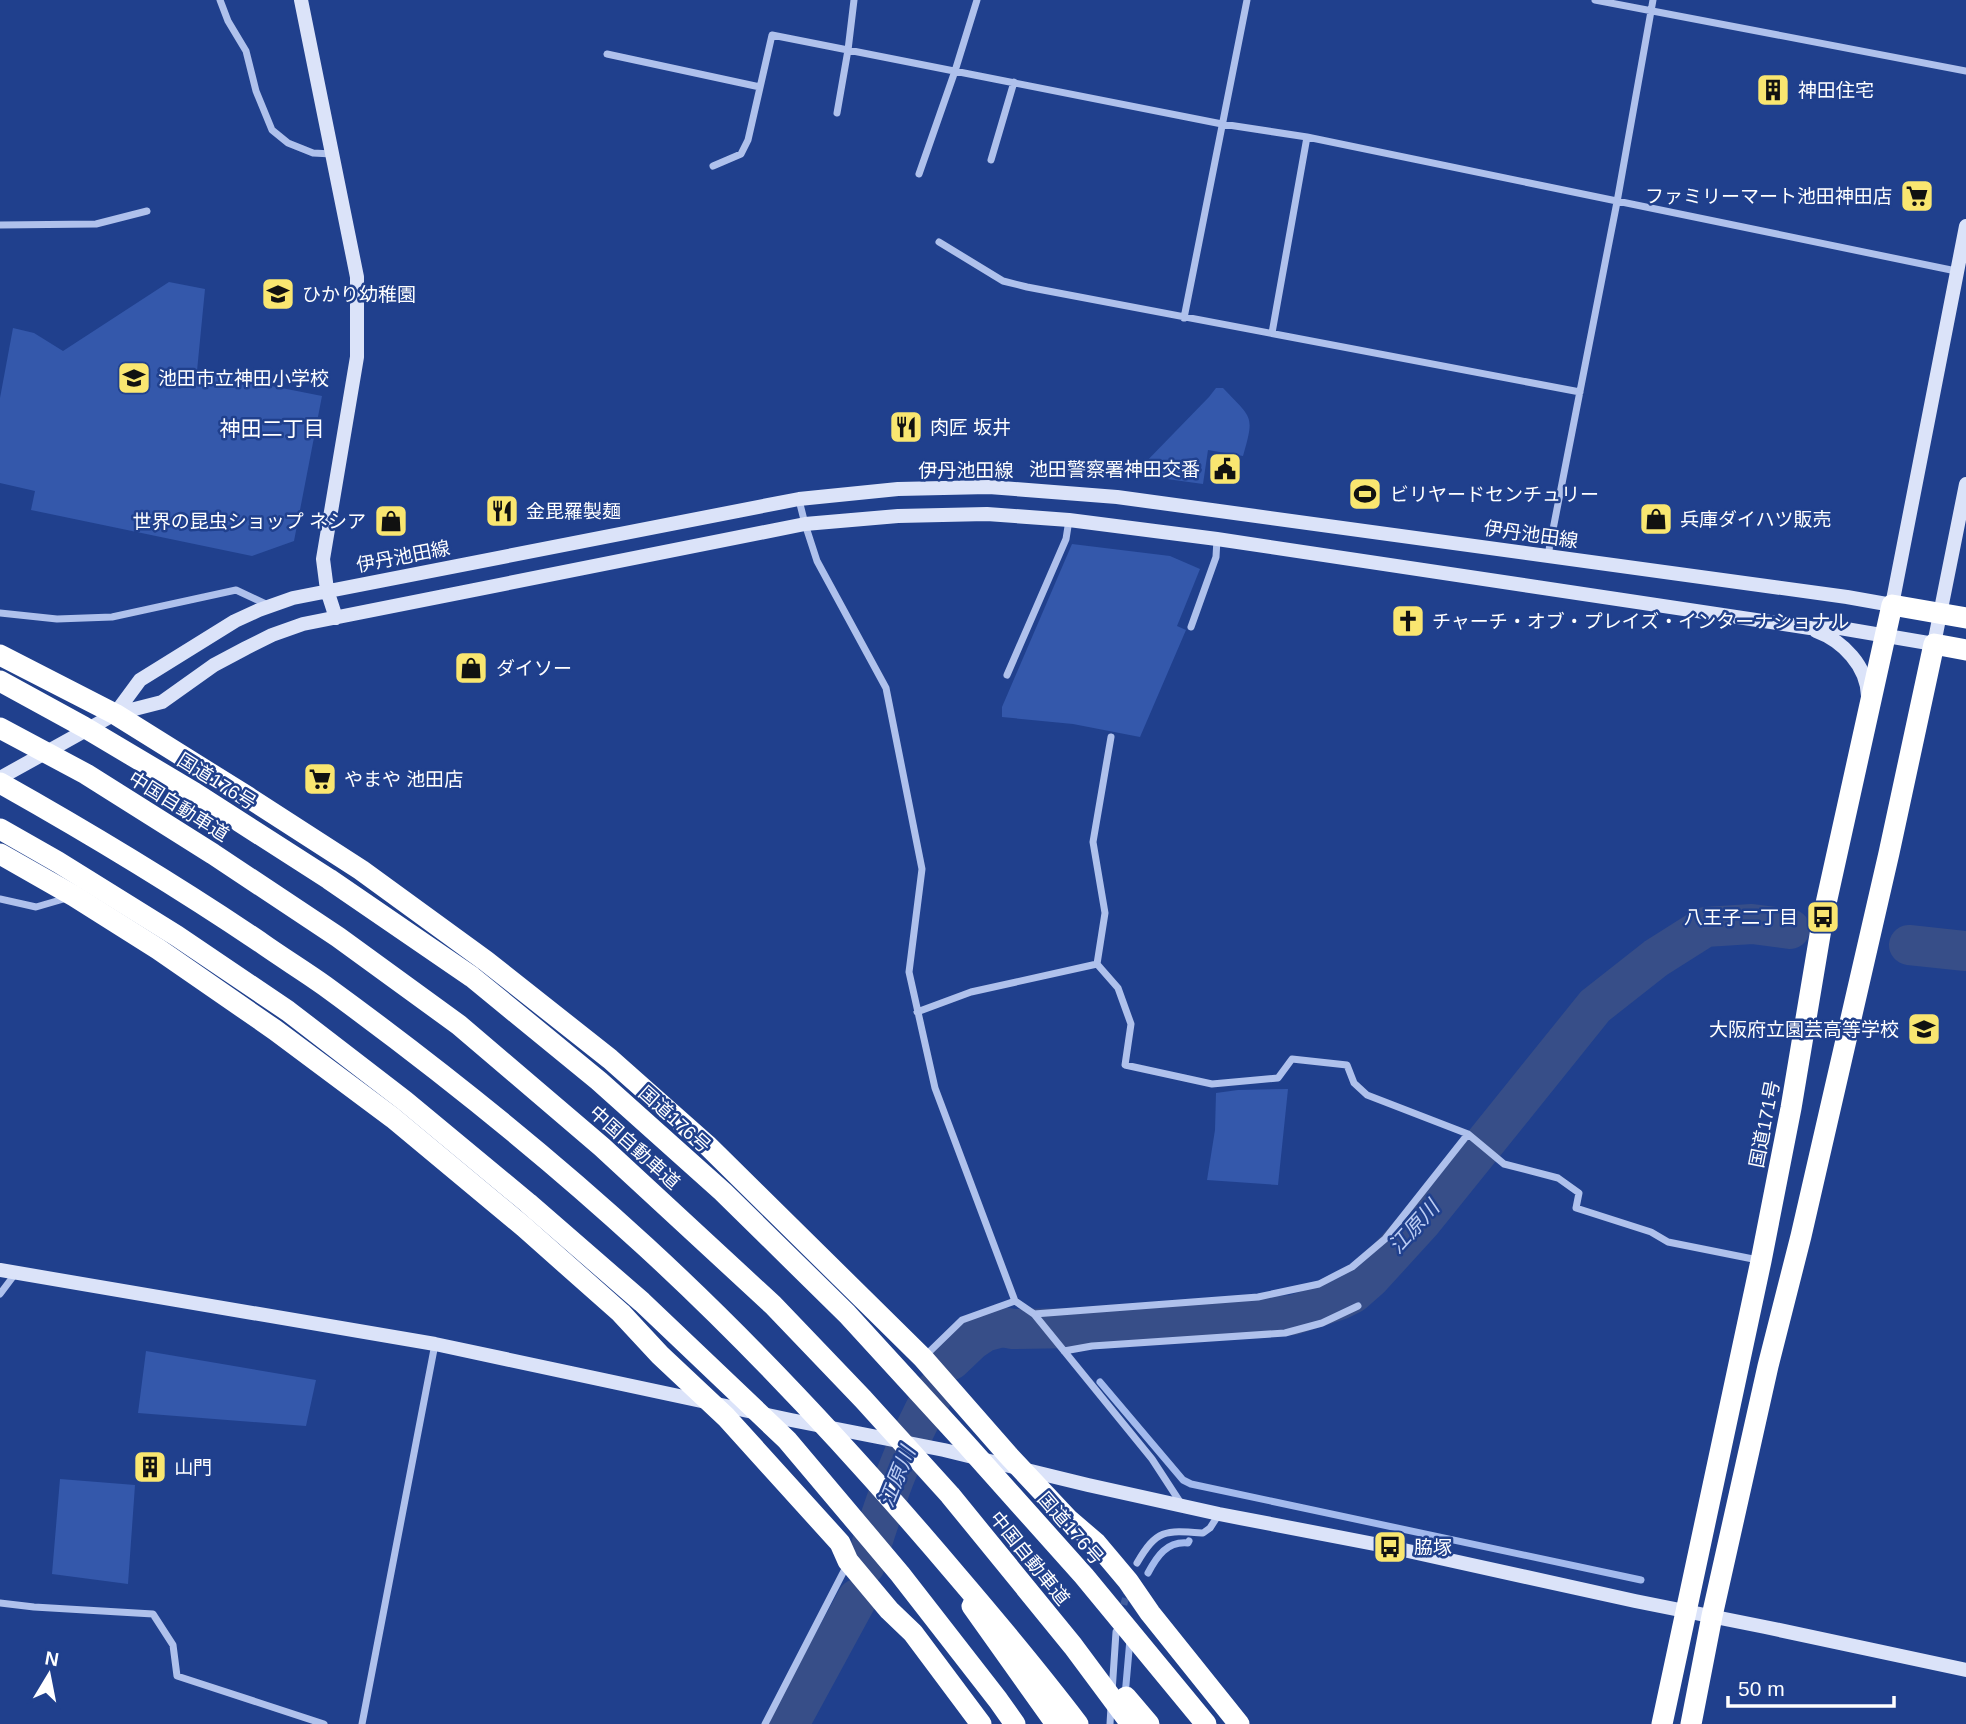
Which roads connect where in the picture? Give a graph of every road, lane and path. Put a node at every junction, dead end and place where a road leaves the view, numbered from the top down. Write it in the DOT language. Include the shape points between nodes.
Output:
graph roads {
  1 [pos="220,0"];
  2 [pos="301,0"];
  3 [pos="854,0"];
  4 [pos="977,0"];
  5 [pos="1247,0"];
  6 [pos="1595,0"];
  7 [pos="1653,0"];
  8 [pos="1651,11"];
  9 [pos="848,50"];
  10 [pos="607,54"];
  11 [pos="955,71"];
  12 [pos="1966,71"];
  13 [pos="1014,82"];
  14 [pos="760,87"];
  15 [pos="837,113"];
  16 [pos="1222,124"];
  17 [pos="1307,137"];
  18 [pos="332,154"];
  19 [pos="990,160"];
  20 [pos="713,166"];
  21 [pos="919,174"];
  22 [pos="1617,202"];
  23 [pos="148,211"];
  24 [pos="0,225"];
  25 [pos="1966,226"];
  26 [pos="939,242"];
  27 [pos="1956,271"];
  28 [pos="1184,318"];
  29 [pos="1272,333"];
  30 [pos="1580,392"];
  31 [pos="1966,484"];
  32 [pos="799,499"];
  33 [pos="1069,520"];
  34 [pos="804,524"];
  35 [pos="1217,539"];
  36 [pos="1548,555"];
  37 [pos="327,590"];
  38 [pos="270,606"];
  39 [pos="1892,606"];
  40 [pos="0,613"];
  41 [pos="1940,613"];
  42 [pos="336,618"];
  43 [pos="1966,618"];
  44 [pos="1191,627"];
  45 [pos="1810,628"];
  46 [pos="1885,635"];
  47 [pos="1934,644"];
  48 [pos="1966,650"];
  49 [pos="0,655"];
  50 [pos="0,674"];
  51 [pos="1007,675"];
  52 [pos="0,681"];
  53 [pos="1869,708"];
  54 [pos="115,714"];
  55 [pos="84,727"];
  56 [pos="0,728"];
  57 [pos="1111,737"];
  58 [pos="0,781"];
  59 [pos="0,829"];
  60 [pos="0,854"];
  61 [pos="74,896"];
  62 [pos="0,900"];
  63 [pos="1097,964"];
  64 [pos="917,1012"];
  65 [pos="1468,1134"];
  66 [pos="1761,1261"];
  67 [pos="7,1272"];
  68 [pos="0,1294"];
  69 [pos="1014,1301"];
  70 [pos="1358,1306"];
  71 [pos="1035,1315"];
  72 [pos="435,1344"];
  73 [pos="1064,1351"];
  74 [pos="923,1358"];
  75 [pos="710,1402"];
  76 [pos="1021,1469"];
  77 [pos="950,1496"];
  78 [pos="1184,1507"];
  79 [pos="1219,1514"];
  80 [pos="914,1524"];
  81 [pos="848,1561"];
  82 [pos="1137,1563"];
  83 [pos="0,1603"];
  84 [pos="1686,1611"];
  85 [pos="1712,1616"];
  86 [pos="1116,1632"];
  87 [pos="1966,1670"];
  88 [pos="324,1724"];
  89 [pos="362,1724"];
  90 [pos="765,1724"];
  91 [pos="981,1724"];
  92 [pos="1015,1724"];
  93 [pos="1056,1724"];
  94 [pos="1078,1724"];
  95 [pos="1110,1724"];
  96 [pos="1131,1724"];
  97 [pos="1149,1724"];
  98 [pos="1206,1724"];
  99 [pos="1238,1724"];
  100 [pos="1662,1724"];
  101 [pos="1690,1724"];
  1 -- 18 [label="street" via="246,51 272,130 288,143 313,153"];
  2 -- 18 [label="main road"];
  3 -- 9 [label="street"];
  4 -- 11 [label="street"];
  5 -- 16 [label="street"];
  6 -- 8 [label="street"];
  7 -- 8 [label="street"];
  8 -- 12 [label="street"];
  8 -- 22 [label="street"];
  9 -- 11 [label="street"];
  9 -- 14 [label="street" via="772,35"];
  9 -- 15 [label="street"];
  10 -- 14 [label="street"];
  11 -- 13 [label="street"];
  11 -- 21 [label="street"];
  13 -- 16 [label="street"];
  13 -- 19 [label="street"];
  14 -- 20 [label="street" via="741,155"];
  16 -- 17 [label="street"];
  16 -- 28 [label="street"];
  17 -- 22 [label="street"];
  17 -- 29 [label="street"];
  18 -- 37 [label="main road" via="357,277 357,357 323,559"];
  22 -- 27 [label="street"];
  22 -- 30 [label="street"];
  23 -- 24 [label="street" via="96,224"];
  25 -- 27 [label="main road"];
  26 -- 28 [label="street" via="1003,281"];
  27 -- 39 [label="main road"];
  28 -- 29 [label="street"];
  29 -- 30 [label="street"];
  30 -- 36 [label="street"];
  31 -- 41 [label="main road"];
  32 -- 34 [label="street"];
  32 -- 36 [label="main road, 伊丹池田線" via="898,489 1002,488 1117,497"];
  32 -- 37 [label="main road, 伊丹池田線"];
  33 -- 34 [label="main road, 伊丹池田線" via="974,514"];
  33 -- 35 [label="main road, 伊丹池田線"];
  33 -- 51 [label="street" via="1066,538"];
  34 -- 42 [label="main road, 伊丹池田線"];
  34 -- 64 [label="street" via="817,561 886,688 922,869 909,972"];
  35 -- 44 [label="street" via="1216,557"];
  35 -- 45 [label="main road, 伊丹池田線"];
  36 -- 39 [label="main road, 伊丹池田線"];
  37 -- 38 [label="main road, 伊丹池田線"];
  37 -- 42 [label="main road"];
  38 -- 40 [label="street" via="236,590 112,617 57,619"];
  38 -- 54 [label="main road, 伊丹池田線" via="235,621 140,680"];
  39 -- 41 [label="highway"];
  39 -- 46 [label="highway, 国道171号"];
  41 -- 43 [label="highway"];
  41 -- 47 [label="main road"];
  42 -- 54 [label="main road, 伊丹池田線" via="272,635 215,665 162,702"];
  45 -- 46 [label="main road, 伊丹池田線"];
  45 -- 53 [label="main road" via="1837,642 1854,659 1862,670"];
  46 -- 47 [label="main road, 伊丹池田線"];
  46 -- 53 [label="highway, 国道171号"];
  47 -- 48 [label="highway"];
  47 -- 85 [label="highway"];
  49 -- 54 [label="highway"];
  50 -- 55 [label="highway, bridge"];
  52 -- 55 [label="highway, 国道176号, bridge"];
  53 -- 66 [label="highway, 国道171号" via="1823,918"];
  54 -- 58 [label="main road, 伊丹池田線"];
  54 -- 74 [label="highway" via="361,870 610,1059 707,1145"];
  55 -- 98 [label="highway, 国道176号, bridge" via="384,916 472,977 599,1081 723,1192 847,1314 1084,1576"];
  56 -- 77 [label="highway, 中国自動車道, bridge" via="86,774 213,854 459,1025 602,1147 773,1305"];
  57 -- 63 [label="street" via="1093,842 1105,913"];
  58 -- 80 [label="highway, bridge" via="188,894 323,985 520,1138 645,1246 730,1328"];
  59 -- 92 [label="highway, bridge" via="177,936 288,1011 405,1101 642,1302 787,1440 900,1574"];
  60 -- 61 [label="highway"];
  61 -- 62 [label="street" via="36,906"];
  61 -- 75 [label="highway" via="275,1030 393,1118 621,1313"];
  63 -- 64 [label="street" via="971,992"];
  63 -- 65 [label="street" via="1118,988 1131,1024 1125,1065 1212,1084 1278,1078 1292,1059 1347,1065 1354,1083 1367,1095"];
  64 -- 69 [label="street" via="935,1088"];
  65 -- 66 [label="street" via="1504,1164 1558,1178 1579,1193 1576,1208 1668,1242"];
  65 -- 71 [label="street" via="1385,1239 1352,1267 1319,1284 1258,1297"];
  66 -- 84 [label="highway, 国道171号"];
  67 -- 68 [label="street"];
  67 -- 72 [label="main road"];
  69 -- 71 [label="street"];
  69 -- 74 [label="street" via="962,1320"];
  70 -- 73 [label="street" via="1322,1323 1284,1333"];
  71 -- 73 [label="street"];
  72 -- 75 [label="main road"];
  72 -- 89 [label="street"];
  73 -- 78 [label="street"];
  74 -- 76 [label="highway"];
  75 -- 76 [label="main road, bridge"];
  75 -- 81 [label="highway" via="841,1543"];
  76 -- 78 [label="main road"];
  76 -- 99 [label="highway" via="1104,1552"];
  77 -- 96 [label="highway, 中国自動車道, bridge"];
  77 -- 97 [label="highway, bridge"];
  78 -- 79 [label="main road"];
  79 -- 82 [label="street" via="1203,1533 1163,1533"];
  79 -- 84 [label="main road"];
  80 -- 93 [label="highway, bridge"];
  80 -- 94 [label="highway, bridge"];
  81 -- 90 [label="street"];
  81 -- 91 [label="highway" via="913,1633"];
  83 -- 88 [label="street" via="153,1614 173,1646 177,1676"];
  84 -- 85 [label="main road"];
  84 -- 100 [label="highway, 国道171号"];
  85 -- 87 [label="main road"];
  85 -- 101 [label="highway"];
  86 -- 95 [label="street"];
}
